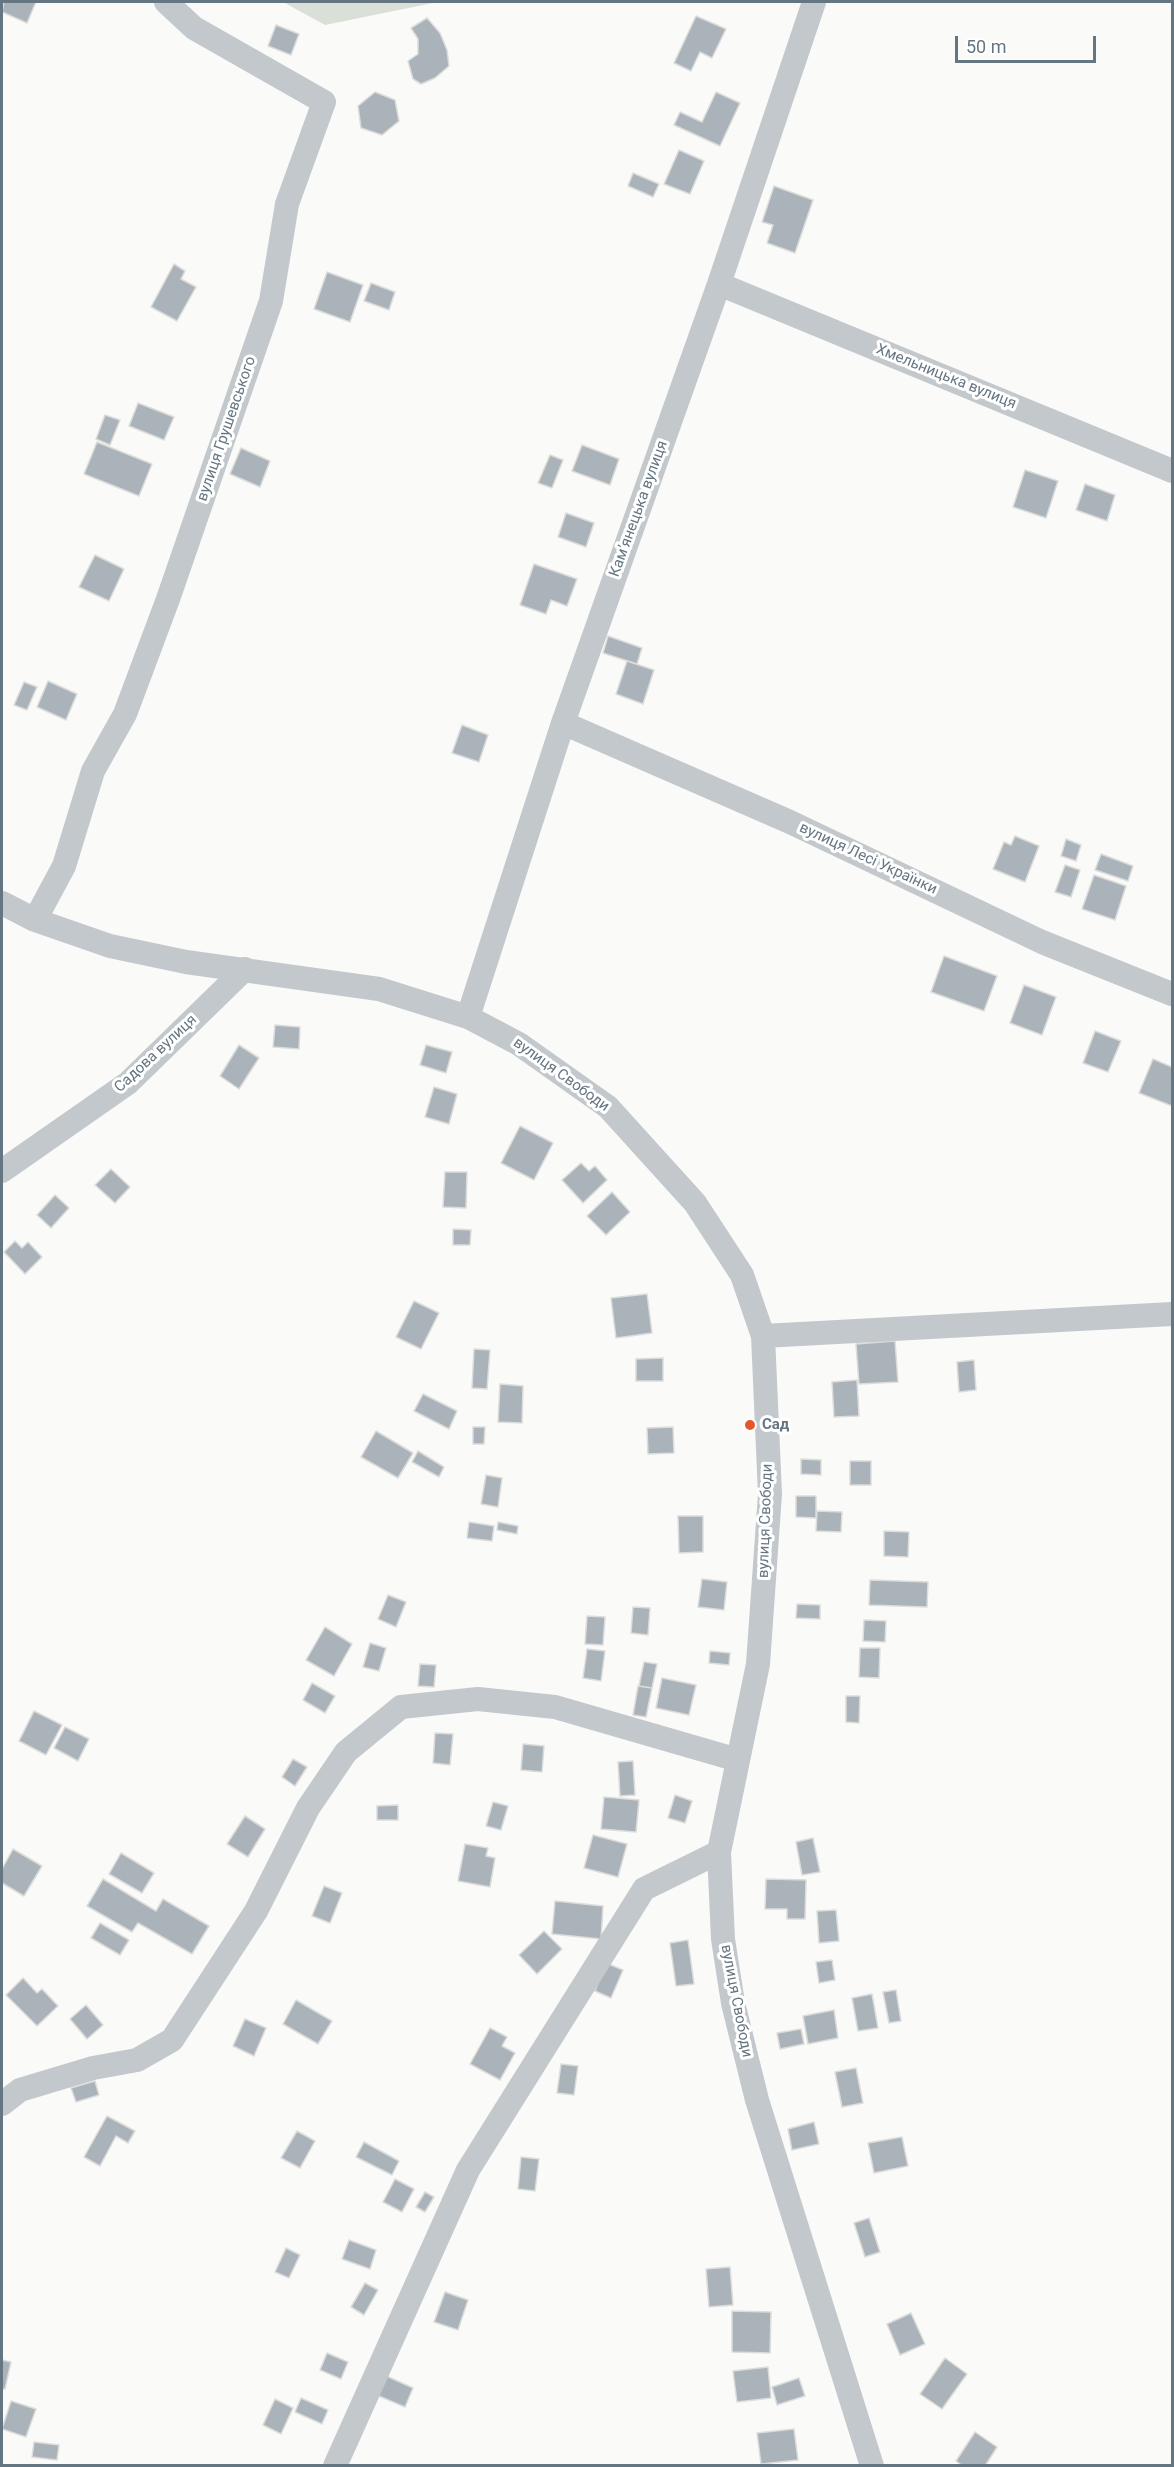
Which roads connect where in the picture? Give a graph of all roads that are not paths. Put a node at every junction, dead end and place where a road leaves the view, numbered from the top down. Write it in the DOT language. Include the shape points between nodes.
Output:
graph roads {
  1 [pos="166,2"];
  2 [pos="814,2"];
  3 [pos="719,284"];
  4 [pos="1173,471"];
  5 [pos="563,723"];
  6 [pos="2,903"];
  7 [pos="35,920"];
  8 [pos="245,969"];
  9 [pos="1173,994"];
  10 [pos="468,1017"];
  11 [pos="2,1172"];
  12 [pos="1173,1314"];
  13 [pos="763,1336"];
  14 [pos="738,1760"];
  15 [pos="719,1852"];
  16 [pos="2,2104"];
  17 [pos="335,2466"];
  18 [pos="872,2466"];
  1 -- 7 [label="street, вулиця Грушевського" via="194,28 324,102 287,204 271,301 168,599 125,714 93,771 64,866"];
  2 -- 3 [label="street, Камʼянецька вулиця"];
  3 -- 4 [label="street, Хмельницька вулиця"];
  3 -- 5 [label="street, Камʼянецька вулиця"];
  5 -- 9 [label="street, вулиця Лесі Українки" via="790,822 1042,942"];
  5 -- 10 [label="street, Камʼянецька вулиця"];
  6 -- 7 [label="street, вулиця Свободи"];
  7 -- 8 [label="street, вулиця Свободи" via="110,946 186,962"];
  8 -- 10 [label="street, вулиця Свободи" via="379,989"];
  8 -- 11 [label="street, Садова вулиця" via="128,1083"];
  10 -- 13 [label="street, вулиця Свободи" via="519,1044 608,1107 695,1203 742,1275"];
  12 -- 13 [label="street"];
  13 -- 14 [label="street, вулиця Свободи" via="770,1494 758,1664"];
  14 -- 15 [label="street, вулиця Свободи"];
  14 -- 16 [label="street" via="555,1707 478,1699 401,1707 346,1752 308,1808 256,1911 172,2040 137,2060 93,2068 20,2090"];
  15 -- 17 [label="street" via="644,1889 468,2170"];
  15 -- 18 [label="street, вулиця Свободи" via="723,1939 757,2100"];
}
